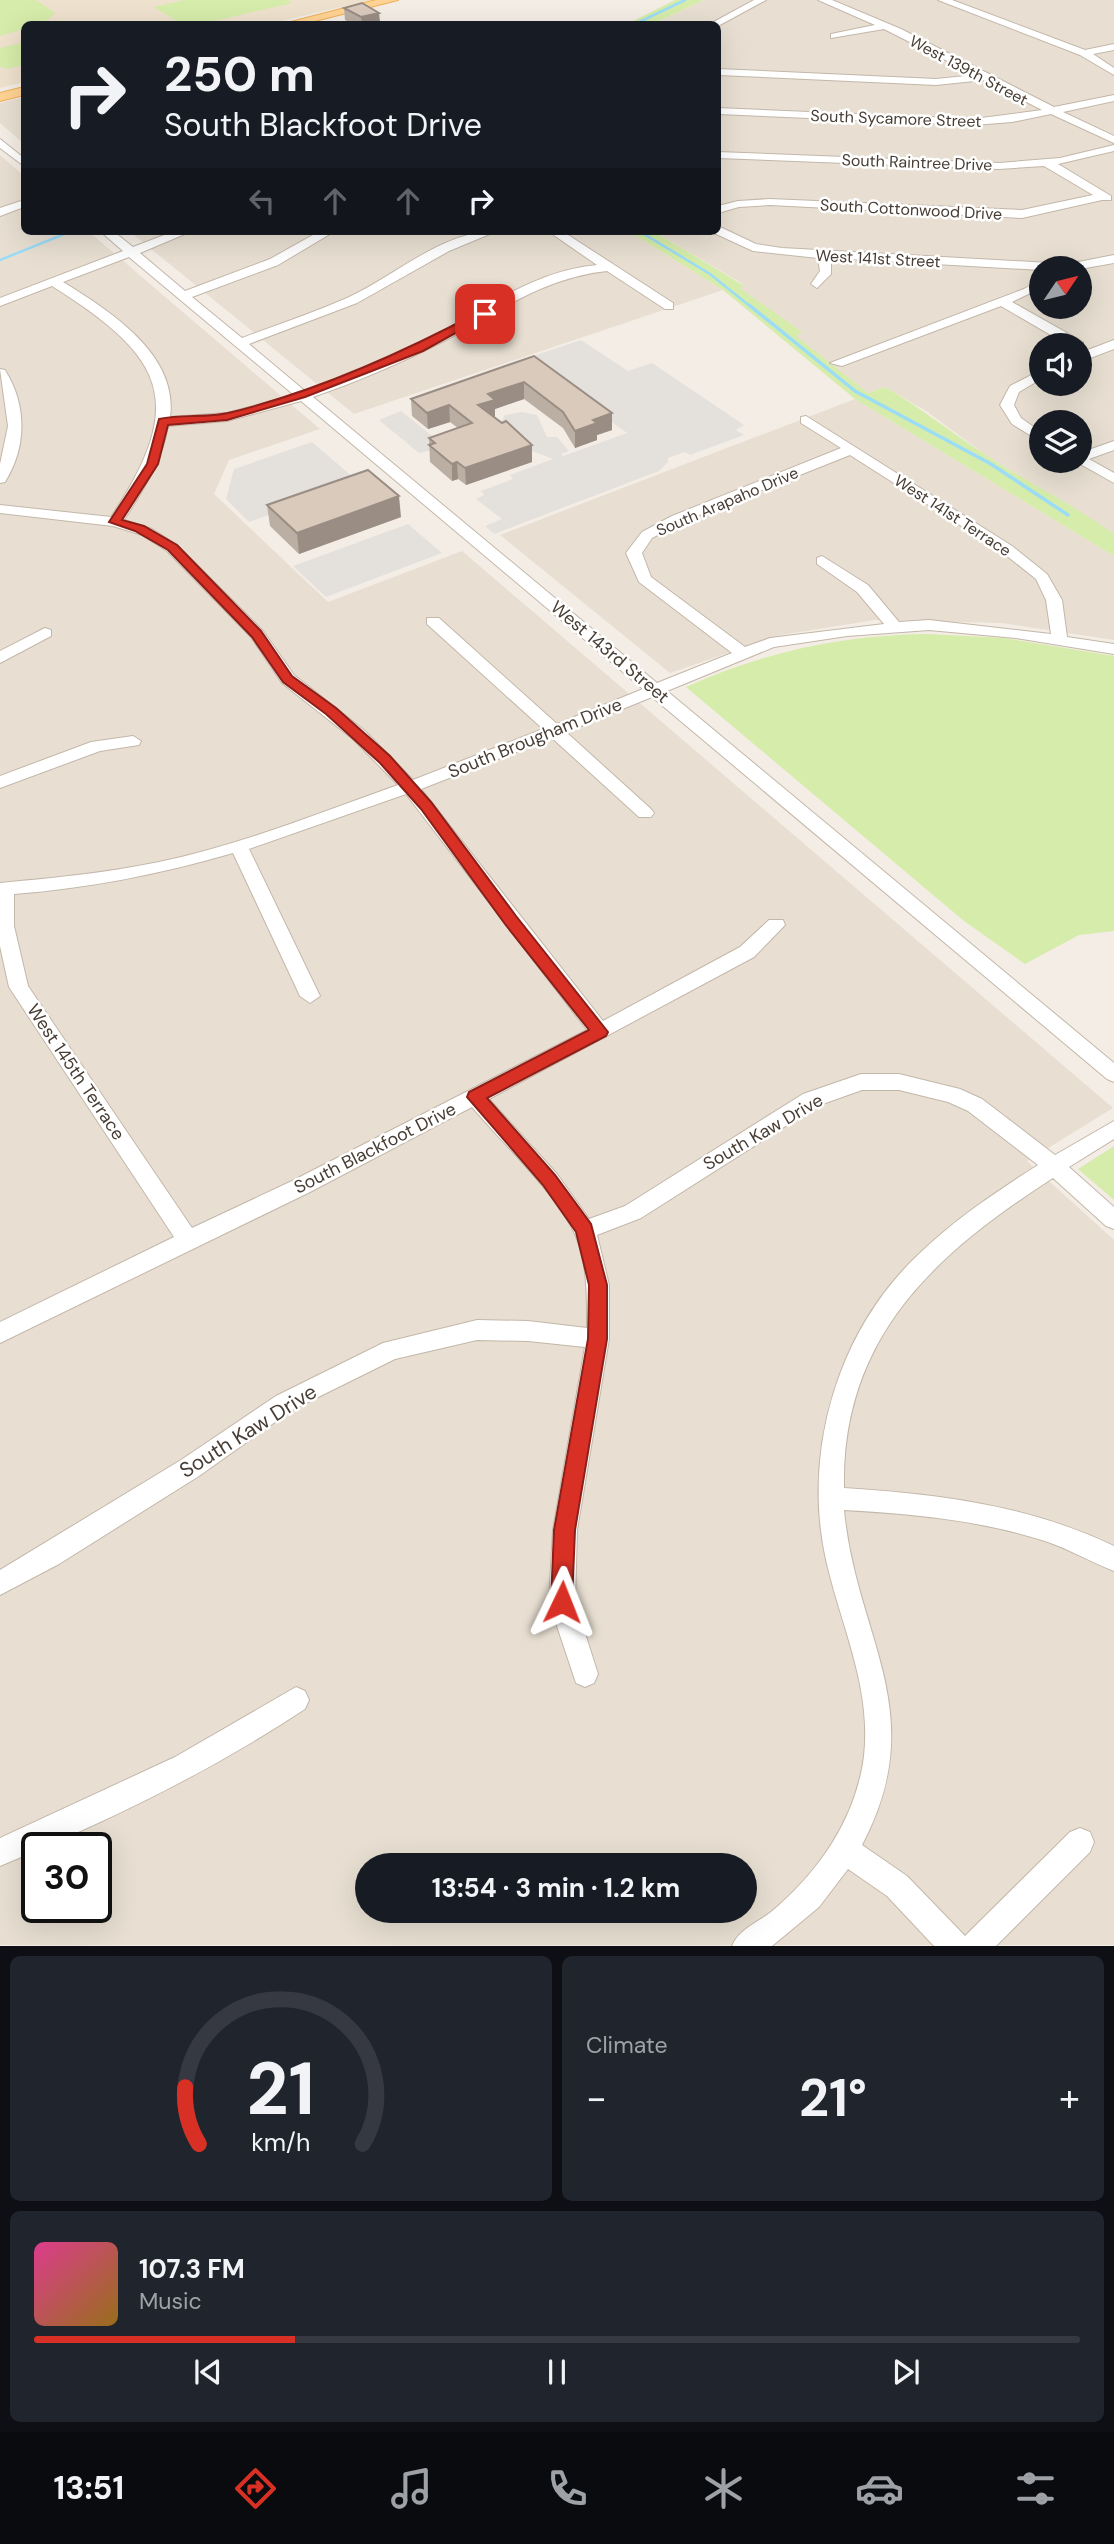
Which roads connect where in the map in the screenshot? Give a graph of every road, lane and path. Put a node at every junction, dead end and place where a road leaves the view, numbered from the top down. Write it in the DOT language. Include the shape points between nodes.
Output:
graph roads {
  1 [pos="392,0"];
  2 [pos="761,0"];
  3 [pos="823,0"];
  4 [pos="943,0"];
  5 [pos="1005,12"];
  6 [pos="988,18"];
  7 [pos="302,21"];
  8 [pos="721,21"];
  9 [pos="882,26"];
  10 [pos="835,36"];
  11 [pos="1114,47"];
  12 [pos="1084,53"];
  13 [pos="721,72"];
  14 [pos="1114,72"];
  15 [pos="982,77"];
  16 [pos="21,86"];
  17 [pos="0,91"];
  18 [pos="21,92"];
  19 [pos="0,97"];
  20 [pos="1114,98"];
  21 [pos="721,111"];
  22 [pos="1049,111"];
  23 [pos="1114,140"];
  24 [pos="0,142"];
  25 [pos="1114,148"];
  26 [pos="721,155"];
  27 [pos="21,160"];
  28 [pos="1046,162"];
  29 [pos="1108,199"];
  30 [pos="21,204"];
  31 [pos="721,209"];
  32 [pos="0,212"];
  33 [pos="721,231"];
  34 [pos="111,235"];
  35 [pos="175,235"];
  36 [pos="322,235"];
  37 [pos="480,235"];
  38 [pos="560,235"];
  39 [pos="129,251"];
  40 [pos="823,255"];
  41 [pos="1114,259"];
  42 [pos="1092,264"];
  43 [pos="1029,266"];
  44 [pos="610,267"];
  45 [pos="52,281"];
  46 [pos="817,284"];
  47 [pos="1029,288"];
  48 [pos="183,296"];
  49 [pos="0,302"];
  50 [pos="1002,302"];
  51 [pos="669,306"];
  52 [pos="1058,333"];
  53 [pos="240,343"];
  54 [pos="1114,344"];
  55 [pos="1092,353"];
  56 [pos="836,363"];
  57 [pos="0,373"];
  58 [pos="1029,380"];
  59 [pos="301,394"];
  60 [pos="806,420"];
  61 [pos="163,422"];
  62 [pos="1029,430"];
  63 [pos="1114,445"];
  64 [pos="852,449"];
  65 [pos="1092,454"];
  66 [pos="1092,466"];
  67 [pos="0,479"];
  68 [pos="1114,480"];
  69 [pos="0,509"];
  70 [pos="115,522"];
  71 [pos="822,561"];
  72 [pos="433,621"];
  73 [pos="894,627"];
  74 [pos="45,633"];
  75 [pos="1060,640"];
  76 [pos="1114,649"];
  77 [pos="742,653"];
  78 [pos="0,658"];
  79 [pos="654,689"];
  80 [pos="554,732"];
  81 [pos="133,741"];
  82 [pos="0,782"];
  83 [pos="410,787"];
  84 [pos="645,813"];
  85 [pos="239,846"];
  86 [pos="3,889"];
  87 [pos="776,925"];
  88 [pos="310,996"];
  89 [pos="600,1032"];
  90 [pos="1114,1074"];
  91 [pos="475,1097"];
  92 [pos="1114,1129"];
  93 [pos="1055,1167"];
  94 [pos="1114,1220"];
  95 [pos="585,1230"];
  96 [pos="188,1240"];
  97 [pos="0,1334"];
  98 [pos="598,1339"];
  99 [pos="831,1498"];
  100 [pos="1114,1559"];
  101 [pos="0,1583"];
  102 [pos="585,1674"];
  103 [pos="296,1700"];
  104 [pos="1080,1842"];
  105 [pos="845,1850"];
  106 [pos="0,1852"];
  107 [pos="746,1945"];
  108 [pos="955,1945"];
  109 [pos="975,1945"];
  1 -- 7 [label="main road"];
  2 -- 8 [label="street"];
  3 -- 9 [label="street, West 139th Street"];
  4 -- 6 [label="street"];
  5 -- 6 [label="street"];
  6 -- 12 [label="street"];
  9 -- 10 [label="street"];
  9 -- 15 [label="street, West 139th Street"];
  11 -- 12 [label="street"];
  12 -- 14 [label="street"];
  13 -- 15 [label="street" via="936,82"];
  15 -- 22 [label="street, West 139th Street"];
  16 -- 17 [label="main road"];
  18 -- 19 [label="main road"];
  20 -- 22 [label="street, South Sycamore Street"];
  21 -- 22 [label="street, South Sycamore Street" via="974,122"];
  22 -- 23 [label="street, West 139th Street"];
  24 -- 27 [label="street"];
  25 -- 28 [label="street, South Raintree Drive"];
  26 -- 28 [label="street, South Raintree Drive" via="970,166"];
  28 -- 29 [label="street"];
  29 -- 31 [label="street, South Cottonwood Drive" via="1023,214 770,202"];
  30 -- 32 [label="street"];
  33 -- 40 [label="street, West 141st Street" via="765,250"];
  34 -- 39 [label="street, West 143rd Street"];
  35 -- 39 [label="street"];
  36 -- 48 [label="street" via="274,262"];
  37 -- 53 [label="street" via="444,248 353,300"];
  38 -- 44 [label="street"];
  39 -- 45 [label="street"];
  39 -- 48 [label="street, West 143rd Street"];
  40 -- 43 [label="street, West 141st Street"];
  40 -- 46 [label="street" via="825,274"];
  41 -- 42 [label="street, West 141st Street"];
  44 -- 51 [label="street"];
  44 -- 59 [label="street" via="591,267 529,288 419,348"];
  45 -- 49 [label="street"];
  45 -- 61 [label="street" via="111,316 139,344 159,381"];
  47 -- 50 [label="street"];
  48 -- 53 [label="street, West 143rd Street"];
  50 -- 52 [label="street"];
  50 -- 56 [label="street"];
  53 -- 59 [label="street, West 143rd Street"];
  54 -- 55 [label="street"];
  57 -- 67 [label="street" via="16,416 11,453"];
  58 -- 62 [label="street" via="1013,388 1007,399 1009,412"];
  59 -- 61 [label="street" via="227,417"];
  59 -- 79 [label="street, West 143rd Street"];
  60 -- 64 [label="street, West 141st Terrace"];
  61 -- 70 [label="street" via="153,464"];
  63 -- 65 [label="street"];
  64 -- 75 [label="street, West 141st Terrace" via="1042,577 1054,600"];
  64 -- 77 [label="street, South Arapaho Drive" via="677,519 647,535 634,553 644,579"];
  66 -- 68 [label="street"];
  69 -- 70 [label="street"];
  70 -- 83 [label="street" via="140,528 172,548 257,634 288,679 359,734"];
  71 -- 73 [label="street" via="849,576 880,603"];
  72 -- 80 [label="street"];
  73 -- 75 [label="street, South Brougham Drive" via="929,625"];
  73 -- 77 [label="street, South Brougham Drive" via="769,643"];
  74 -- 78 [label="street"];
  75 -- 76 [label="street, South Brougham Drive"];
  77 -- 79 [label="street, South Brougham Drive"];
  79 -- 80 [label="street, South Brougham Drive"];
  79 -- 90 [label="street, West 143rd Street"];
  80 -- 83 [label="street, South Brougham Drive"];
  80 -- 84 [label="street"];
  81 -- 82 [label="street" via="97,746"];
  83 -- 85 [label="street, South Brougham Drive"];
  83 -- 89 [label="street"];
  85 -- 86 [label="street, South Brougham Drive" via="119,876"];
  85 -- 88 [label="street"];
  86 -- 96 [label="street, West 145th Terrace" via="5,926 19,987"];
  87 -- 89 [label="street, South Blackfoot Drive" via="747,952"];
  89 -- 91 [label="street, South Blackfoot Drive"];
  91 -- 95 [label="street" via="549,1180"];
  91 -- 96 [label="street, South Blackfoot Drive"];
  92 -- 93 [label="street"];
  93 -- 94 [label="street, South Kaw Drive"];
  93 -- 95 [label="street, South Kaw Drive" via="975,1105 899,1082 860,1082 810,1100 634,1212"];
  93 -- 99 [label="street" via="929,1256 878,1319 839,1407"];
  95 -- 98 [label="street" via="598,1285"];
  96 -- 97 [label="street, South Blackfoot Drive"];
  98 -- 101 [label="street, South Kaw Drive" via="477,1330 391,1350 284,1403 178,1476"];
  98 -- 102 [label="street" via="574,1463 562,1578 562,1602"];
  99 -- 100 [label="street" via="930,1504 1001,1516 1072,1539"];
  99 -- 105 [label="street" via="841,1569 873,1677 879,1728 876,1770"];
  103 -- 106 [label="street" via="185,1767"];
  104 -- 109 [label="street"];
  105 -- 107 [label="street" via="818,1887 784,1920"];
  105 -- 108 [label="street" via="897,1886"];
}
